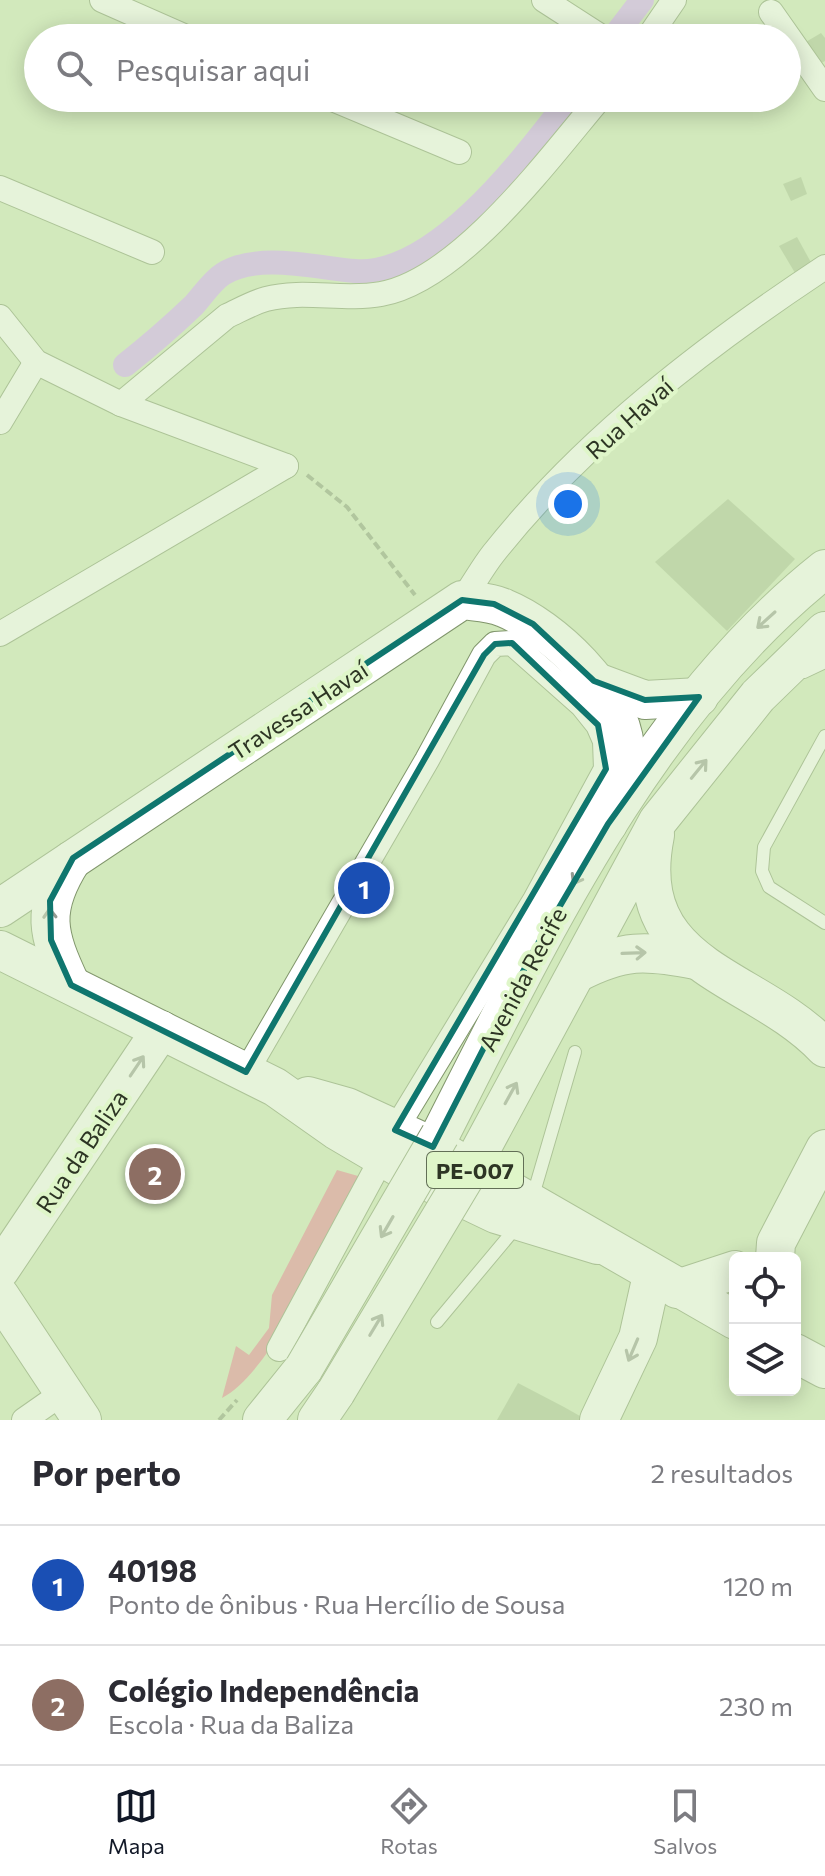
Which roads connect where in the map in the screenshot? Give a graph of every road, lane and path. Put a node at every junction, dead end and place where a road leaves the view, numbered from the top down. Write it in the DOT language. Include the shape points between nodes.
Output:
graph roads {
  1 [pos="102,0"];
  2 [pos="544,0"];
  3 [pos="674,0"];
  4 [pos="771,12"];
  5 [pos="156,24"];
  6 [pos="581,24"];
  7 [pos="658,24"];
  8 [pos="779,24"];
  9 [pos="801,55"];
  10 [pos="825,89"];
  11 [pos="363,112"];
  12 [pos="588,112"];
  13 [pos="459,152"];
  14 [pos="0,188"];
  15 [pos="152,252"];
  16 [pos="825,267"];
  17 [pos="0,317"];
  18 [pos="36,362"];
  19 [pos="121,404"];
  20 [pos="0,422"];
  21 [pos="286,466"];
  22 [pos="825,569"];
  23 [pos="449,609"];
  24 [pos="825,631"];
  25 [pos="0,634"];
  26 [pos="825,662"];
  27 [pos="594,681"];
  28 [pos="758,696"];
  29 [pos="699,697"];
  30 [pos="825,736"];
  31 [pos="658,821"];
  32 [pos="608,824"];
  33 [pos="73,858"];
  34 [pos="0,908"];
  35 [pos="825,923"];
  36 [pos="0,950"];
  37 [pos="696,960"];
  38 [pos="575,976"];
  39 [pos="71,985"];
  40 [pos="161,1030"];
  41 [pos="825,1048"];
  42 [pos="575,1052"];
  43 [pos="260,1079"];
  44 [pos="388,1144"];
  45 [pos="825,1149"];
  46 [pos="526,1212"];
  47 [pos="770,1252"];
  48 [pos="0,1270"];
  49 [pos="729,1271"];
  50 [pos="665,1282"];
  51 [pos="0,1296"];
  52 [pos="729,1317"];
  53 [pos="437,1322"];
  54 [pos="292,1358"];
  55 [pos="73,1406"];
  56 [pos="326,1406"];
  57 [pos="24,1420"];
  58 [pos="262,1420"];
  59 [pos="599,1420"];
  1 -- 5 [label="street"];
  2 -- 6 [label="street"];
  3 -- 7 [label="street"];
  4 -- 8 [label="street"];
  9 -- 10 [label="street"];
  11 -- 13 [label="street"];
  12 -- 19 [label="street" via="520,193 418,281 378,295 291,296 246,307 227,316"];
  14 -- 15 [label="street"];
  16 -- 23 [label="street, Rua Havaí" via="644,400 524,519"];
  17 -- 18 [label="street"];
  18 -- 19 [label="street"];
  18 -- 20 [label="street"];
  19 -- 21 [label="street"];
  21 -- 23 [label="path" via="315,479 347,507"];
  21 -- 25 [label="street"];
  22 -- 29 [label="main road, Avenida Recife, one-way" via="754,631"];
  23 -- 27 [label="main road" via="494,604 566,649"];
  23 -- 33 [label="main road, Travessa Havaí"];
  24 -- 28 [label="main road, Avenida Recife"];
  26 -- 28 [label="lane"];
  27 -- 29 [label="main road" via="645,700"];
  27 -- 32 [label="main road" via="612,706 626,748"];
  31 -- 28 [label="main road, Avenida Recife, one-way"];
  29 -- 32 [label="main road, Avenida Recife"];
  30 -- 35 [label="lane" via="761,860 769,887"];
  31 -- 37 [label="main road" via="651,854 656,909 678,945"];
  31 -- 38 [label="main road, Avenida Recife"];
  32 -- 54 [label="main road, Avenida Recife, one-way, bridge" via="533,952 440,1135"];
  33 -- 34 [label="main road, Travessa Havaí"];
  39 -- 33 [label="main road, one-way" via="51,940 49,919 50,901"];
  36 -- 39 [label="main road, PE-007"];
  38 -- 37 [label="main road, one-way" via="622,953"];
  37 -- 41 [label="main road"];
  56 -- 38 [label="main road, Avenida Recife, one-way, bridge" via="474,1162"];
  39 -- 40 [label="main road, PE-007"];
  40 -- 43 [label="main road, PE-007"];
  48 -- 40 [label="main road, Rua da Baliza, one-way"];
  42 -- 46 [label="lane"];
  43 -- 44 [label="main road, PE-007"];
  43 -- 44 [label="street" via="484,655 495,644 512,643 598,725 605,741 606,769 535,900"];
  44 -- 46 [label="main road, PE-007"];
  44 -- 54 [label="street"];
  45 -- 47 [label="main road"];
  46 -- 50 [label="main road, PE-007"];
  46 -- 53 [label="lane"];
  49 -- 50 [label="main road"];
  50 -- 52 [label="main road, PE-007"];
  50 -- 59 [label="main road, one-way"];
  51 -- 55 [label="main road"];
  54 -- 58 [label="main road, Avenida Recife"];
  55 -- 57 [label="street"];
}
